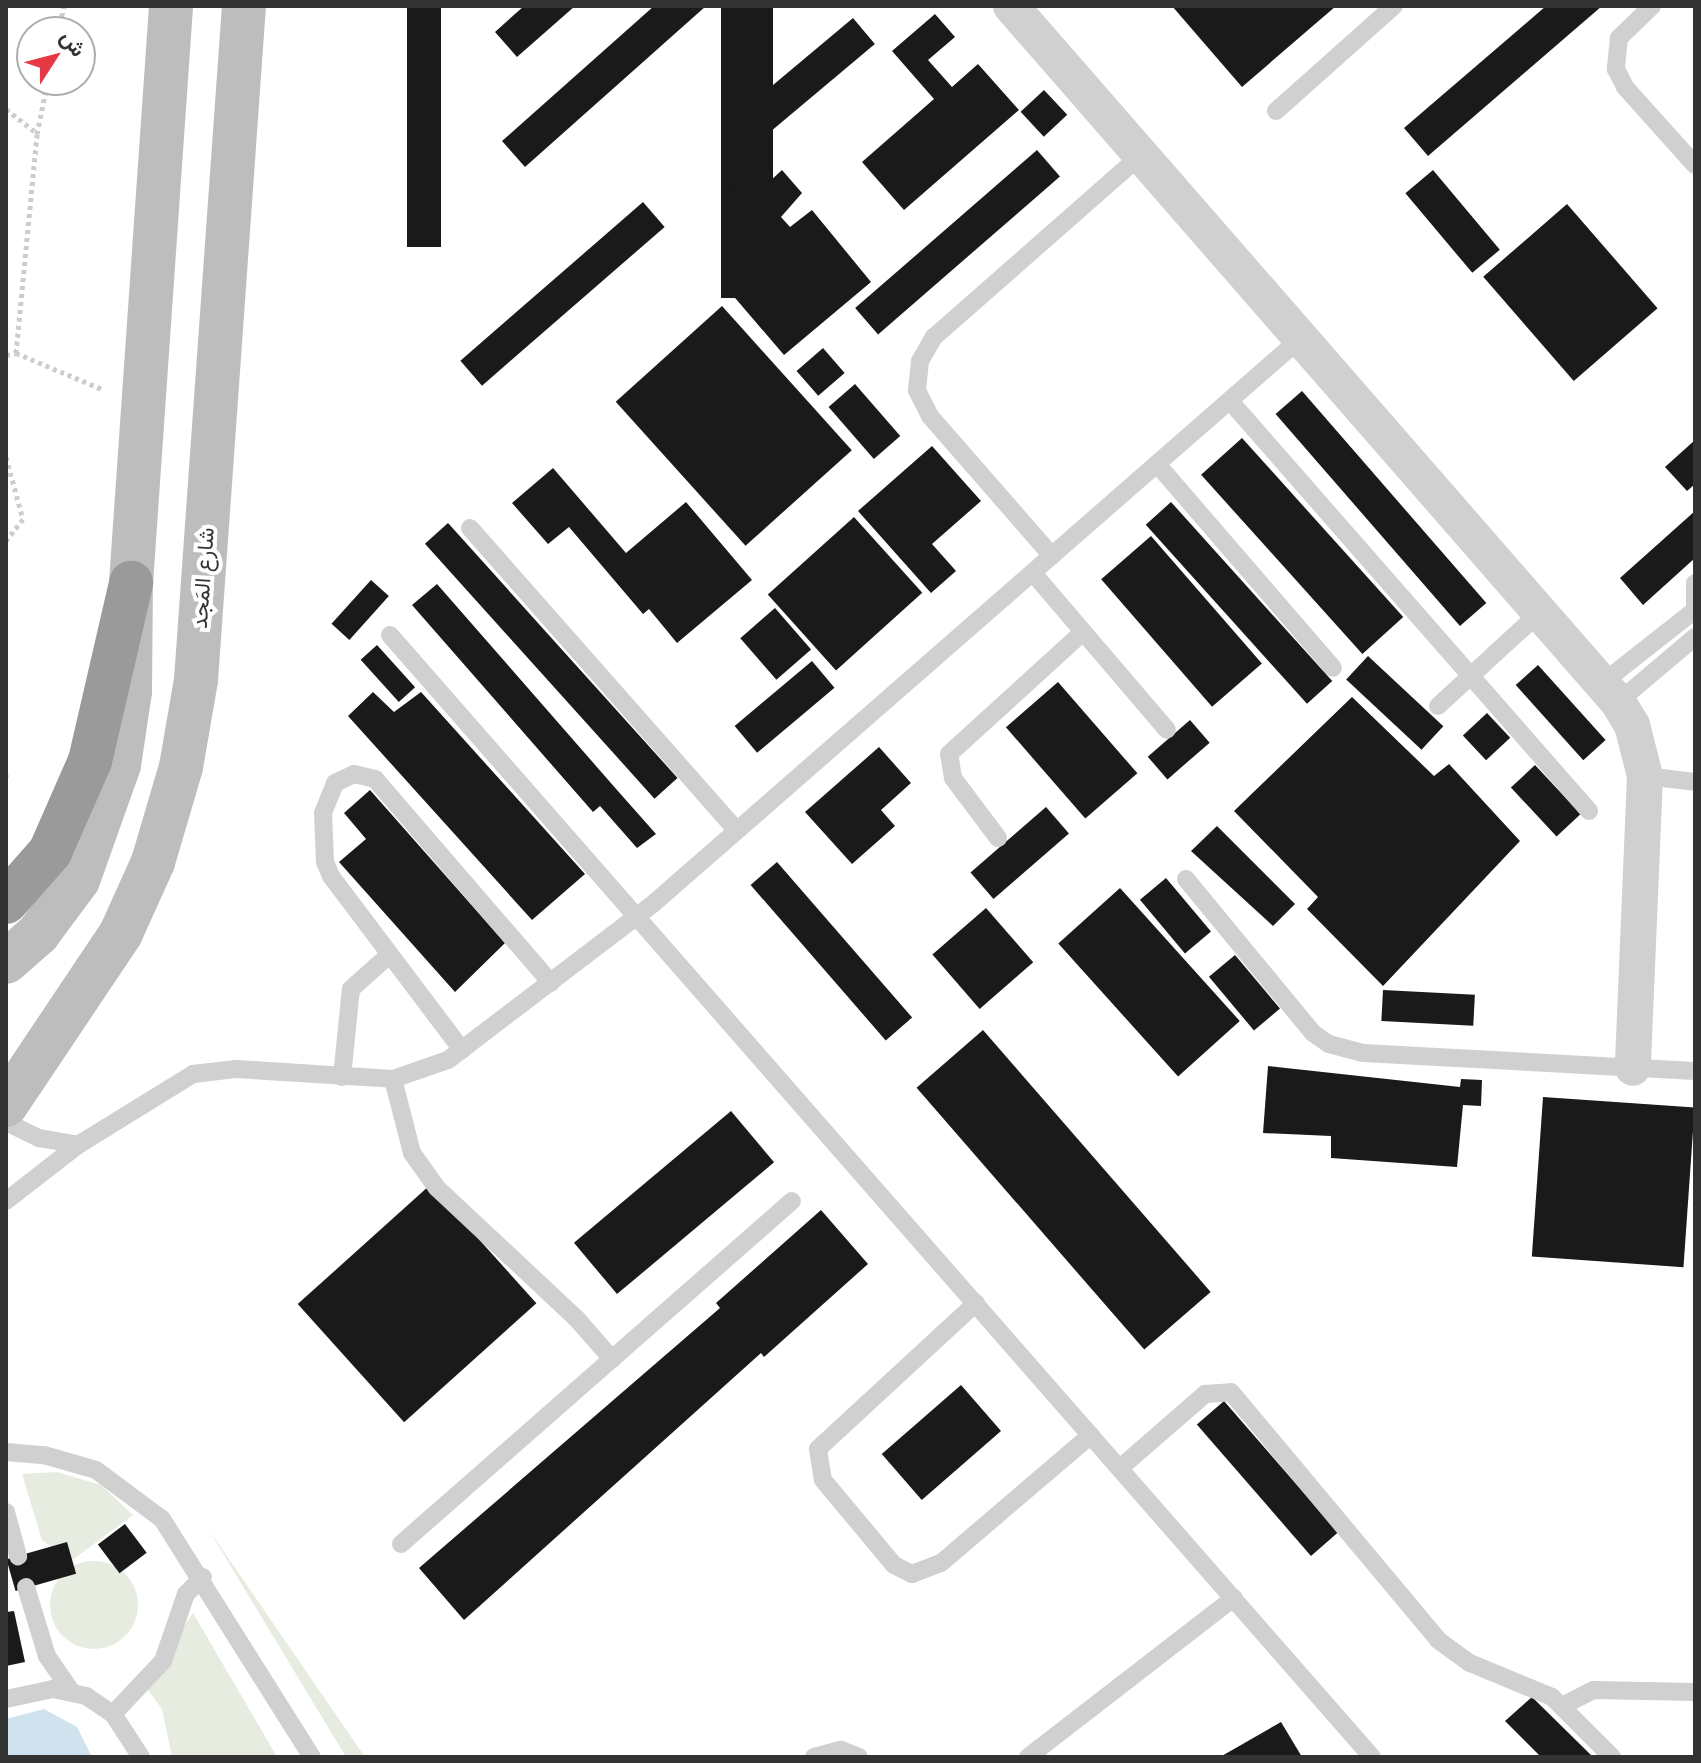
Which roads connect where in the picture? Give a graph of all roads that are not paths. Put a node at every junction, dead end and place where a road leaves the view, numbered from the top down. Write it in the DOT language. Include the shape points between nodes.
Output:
graph roads {
  1 [pos="171,6"];
  2 [pos="244,6"];
  3 [pos="1011,6"];
  4 [pos="1394,6"];
  5 [pos="1652,6"];
  6 [pos="1276,111"];
  7 [pos="1141,155"];
  8 [pos="1695,165"];
  9 [pos="1301,338"];
  10 [pos="1230,401"];
  11 [pos="1157,464"];
  12 [pos="470,528"];
  13 [pos="1052,556"];
  14 [pos="1033,573"];
  15 [pos="131,583"];
  16 [pos="1695,583"];
  17 [pos="1695,608"];
  18 [pos="1539,613"];
  19 [pos="1083,632"];
  20 [pos="390,635"];
  21 [pos="1695,637"];
  22 [pos="1333,668"];
  23 [pos="1470,676"];
  24 [pos="1610,693"];
  25 [pos="1438,706"];
  26 [pos="1167,730"];
  27 [pos="1645,776"];
  28 [pos="1695,782"];
  29 [pos="1589,811"];
  30 [pos="736,830"];
  31 [pos="998,838"];
  32 [pos="1186,879"];
  33 [pos="6,902"];
  34 [pos="637,917"];
  35 [pos="389,955"];
  36 [pos="6,962"];
  37 [pos="551,983"];
  38 [pos="462,1050"];
  39 [pos="1633,1068"];
  40 [pos="1695,1071"];
  41 [pos="342,1077"];
  42 [pos="393,1079"];
  43 [pos="6,1105"];
  44 [pos="6,1122"];
  45 [pos="78,1145"];
  46 [pos="6,1201"];
  47 [pos="792,1201"];
  48 [pos="976,1303"];
  49 [pos="612,1359"];
  50 [pos="1091,1435"];
  51 [pos="6,1452"];
  52 [pos="1120,1468"];
  53 [pos="6,1512"];
  54 [pos="401,1544"];
  55 [pos="18,1556"];
  56 [pos="203,1577"];
  57 [pos="26,1587"];
  58 [pos="1234,1598"];
  59 [pos="71,1691"];
  60 [pos="1695,1692"];
  61 [pos="6,1699"];
  62 [pos="1562,1706"];
  63 [pos="113,1714"];
  64 [pos="141,1757"];
  65 [pos="312,1757"];
  66 [pos="814,1757"];
  67 [pos="859,1757"];
  68 [pos="1028,1757"];
  69 [pos="1372,1757"];
  70 [pos="1612,1757"];
  1 -- 15 [label="street"];
  2 -- 43 [label="street, شارع المَجد" via="196,680 181,767 153,862 121,933"];
  3 -- 7 [label="street"];
  4 -- 6 [label="lane"];
  5 -- 8 [label="lane" via="1619,38 1616,69 1625,87"];
  7 -- 9 [label="street"];
  7 -- 13 [label="lane" via="934,337 920,361 917,390 930,416"];
  9 -- 10 [label="lane"];
  9 -- 18 [label="street"];
  10 -- 11 [label="lane"];
  10 -- 23 [label="lane"];
  11 -- 13 [label="lane"];
  11 -- 22 [label="lane"];
  12 -- 30 [label="lane"];
  13 -- 14 [label="lane"];
  14 -- 19 [label="lane"];
  14 -- 30 [label="lane"];
  15 -- 33 [label="highway" via="90,761 50,852"];
  15 -- 36 [label="street" via="130,691 108,803 66,899"];
  16 -- 17 [label="lane"];
  17 -- 24 [label="lane"];
  18 -- 23 [label="lane"];
  18 -- 24 [label="street"];
  19 -- 26 [label="lane"];
  19 -- 31 [label="lane" via="949,754 953,778"];
  20 -- 34 [label="lane"];
  21 -- 24 [label="lane"];
  23 -- 25 [label="lane"];
  23 -- 29 [label="lane"];
  24 -- 27 [label="street" via="1639,741"];
  27 -- 28 [label="lane"];
  27 -- 39 [label="street"];
  30 -- 34 [label="lane"];
  32 -- 39 [label="lane" via="1313,1033 1329,1044 1363,1053"];
  34 -- 37 [label="lane"];
  34 -- 48 [label="lane"];
  35 -- 37 [label="lane" via="325,862 325,801 335,783 354,774 375,779 385,788"];
  35 -- 38 [label="lane"];
  35 -- 41 [label="lane" via="358,977 351,989"];
  37 -- 38 [label="lane"];
  38 -- 42 [label="lane" via="430,1070"];
  39 -- 40 [label="lane"];
  41 -- 42 [label="lane"];
  41 -- 45 [label="lane" via="236,1069 193,1074"];
  42 -- 49 [label="lane" via="412,1153 430,1180"];
  44 -- 45 [label="lane" via="39,1138"];
  45 -- 46 [label="lane"];
  47 -- 49 [label="lane"];
  48 -- 50 [label="lane"];
  48 -- 50 [label="lane" via="818,1449 823,1480 894,1565 912,1574 941,1563"];
  49 -- 54 [label="lane"];
  50 -- 52 [label="lane"];
  51 -- 56 [label="lane" via="68,1460 120,1484 162,1519"];
  52 -- 58 [label="lane"];
  52 -- 62 [label="lane" via="1205,1394 1231,1392 1438,1640 1470,1663 1527,1683"];
  53 -- 55 [label="lane"];
  56 -- 63 [label="lane" via="186,1594 163,1661"];
  56 -- 65 [label="lane"];
  57 -- 59 [label="lane" via="41,1643"];
  58 -- 68 [label="lane"];
  58 -- 69 [label="lane"];
  59 -- 61 [label="lane" via="36,1690"];
  59 -- 63 [label="lane"];
  60 -- 62 [label="lane" via="1593,1690"];
  62 -- 70 [label="lane"];
  63 -- 64 [label="lane" via="131,1733"];
  66 -- 67 [label="lane" via="841,1750"];
}
